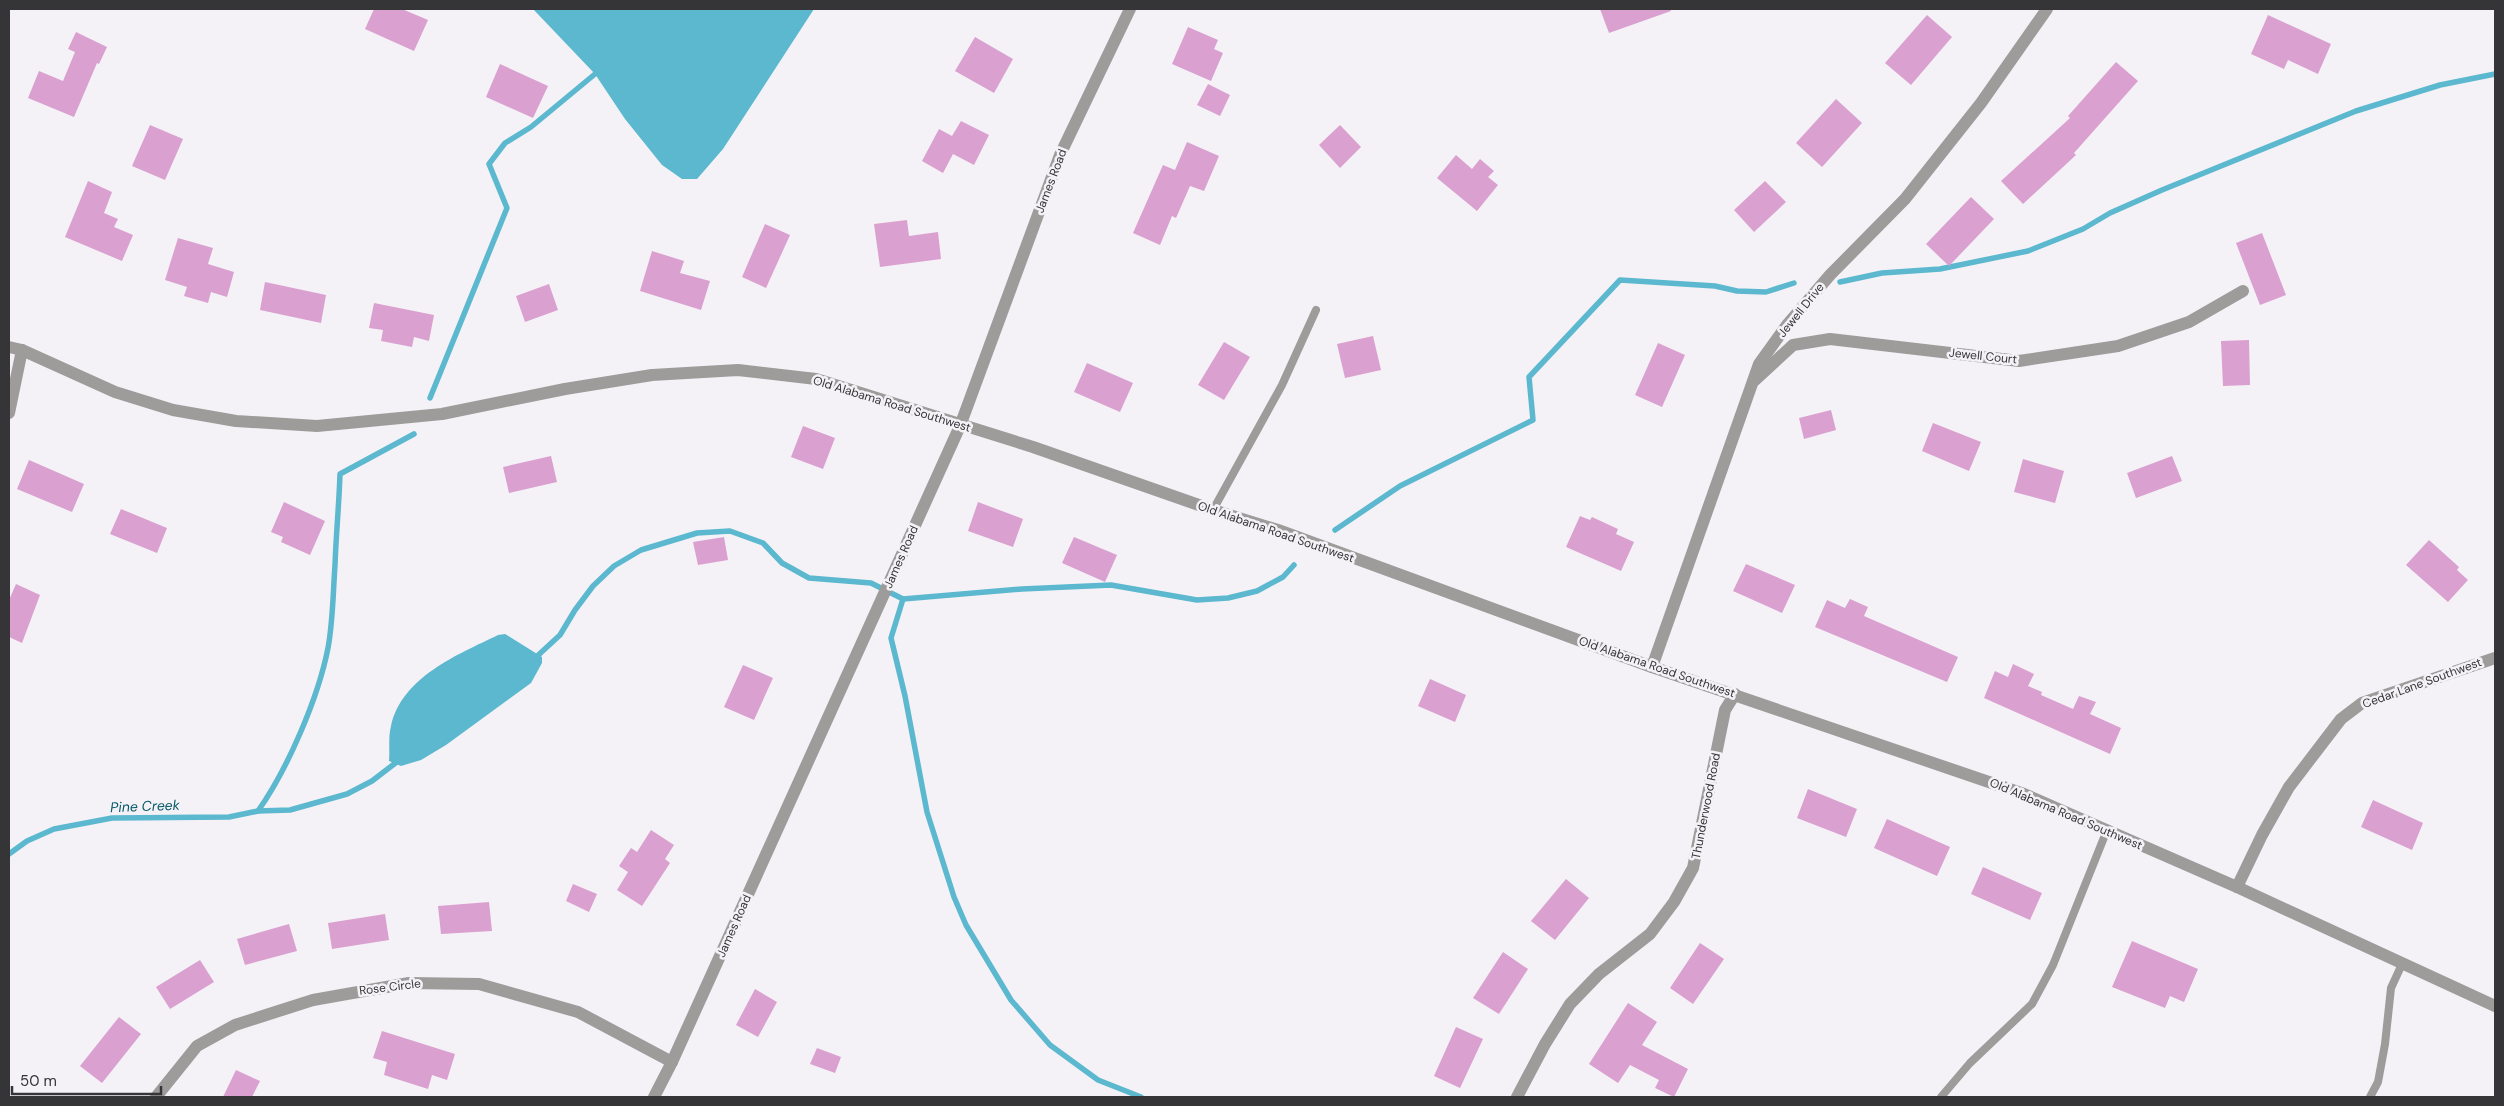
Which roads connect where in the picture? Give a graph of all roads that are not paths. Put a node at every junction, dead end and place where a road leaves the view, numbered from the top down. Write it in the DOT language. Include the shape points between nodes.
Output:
graph roads {
  1 [pos="1130,9"];
  2 [pos="2048,9"];
  3 [pos="2243,291"];
  4 [pos="1316,310"];
  5 [pos="9,347"];
  6 [pos="22,350"];
  7 [pos="1755,380"];
  8 [pos="9,413"];
  9 [pos="960,426"];
  10 [pos="1213,510"];
  11 [pos="2495,658"];
  12 [pos="1652,667"];
  13 [pos="1735,694"];
  14 [pos="2107,830"];
  15 [pos="2237,887"];
  16 [pos="2403,962"];
  17 [pos="2495,1006"];
  18 [pos="672,1062"];
  19 [pos="156,1097"];
  20 [pos="654,1097"];
  21 [pos="1517,1097"];
  22 [pos="1941,1097"];
  23 [pos="2370,1097"];
  1 -- 9 [label="street, James Road" via="1060,155"];
  2 -- 7 [label="street, Jewell Drive" via="1981,103 1905,199 1830,275 1787,325 1759,364"];
  3 -- 7 [label="street, Jewell Court" via="2189,322 2118,346 2019,361 1830,338 1793,346"];
  4 -- 10 [label="lane" via="1282,385"];
  5 -- 6 [label="street, Old Alabama Road Southwest"];
  6 -- 8 [label="street"];
  6 -- 9 [label="street, Old Alabama Road Southwest" via="114,392 173,410 236,421 317,426 442,414 652,375 738,370 816,379"];
  7 -- 12 [label="street, Jewell Drive"];
  9 -- 10 [label="street, Old Alabama Road Southwest" via="1033,447"];
  9 -- 18 [label="street, James Road"];
  10 -- 12 [label="street, Old Alabama Road Southwest" via="1278,530"];
  11 -- 15 [label="street, Cedar Lane Southwest" via="2362,703 2341,719 2289,787"];
  12 -- 13 [label="street, Old Alabama Road Southwest"];
  13 -- 14 [label="street, Old Alabama Road Southwest" via="2024,794"];
  13 -- 21 [label="street, Thunderwood Road" via="1725,710 1693,868 1674,902 1650,934 1599,974 1570,1004"];
  14 -- 15 [label="street, Old Alabama Road Southwest"];
  14 -- 22 [label="lane" via="2053,965 2032,1004 1970,1063"];
  15 -- 16 [label="street, Old Alabama Road Southwest"];
  16 -- 17 [label="street, Old Alabama Road Southwest"];
  16 -- 23 [label="lane" via="2391,988 2378,1082"];
  18 -- 19 [label="street, Rose Circle" via="578,1012 478,984 409,982 313,1000 235,1025 197,1046"];
  18 -- 20 [label="street, James Road"];
}
